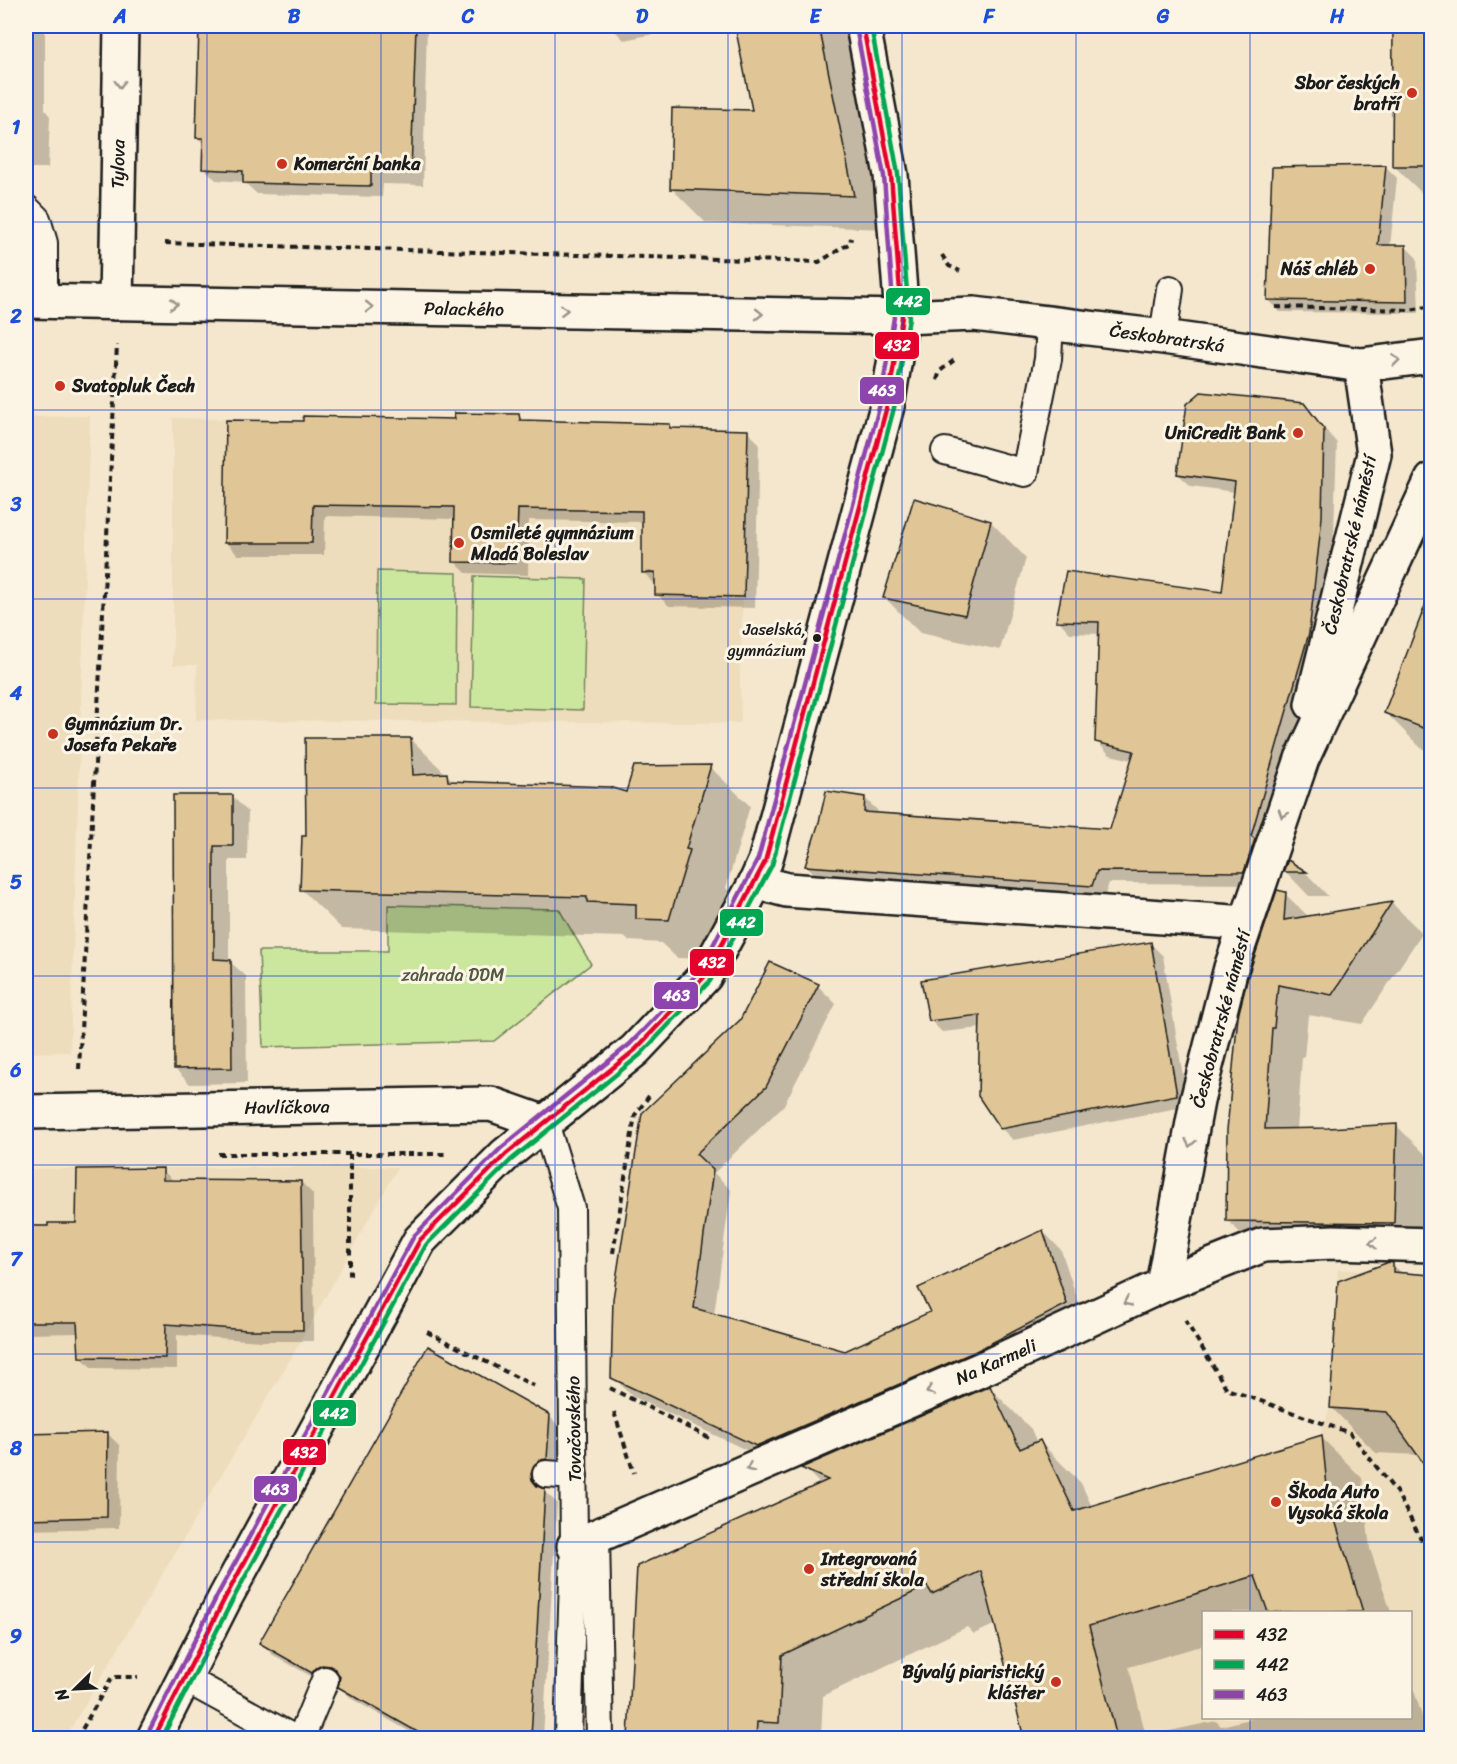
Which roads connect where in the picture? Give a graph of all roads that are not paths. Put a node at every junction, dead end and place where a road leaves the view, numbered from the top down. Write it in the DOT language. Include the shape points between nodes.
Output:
graph roads {
  1 [pos="121,26"];
  2 [pos="863,26"];
  3 [pos="26,208"];
  4 [pos="1170,289"];
  5 [pos="34,301"];
  6 [pos="116,303"];
  7 [pos="902,317"];
  8 [pos="1050,323"];
  9 [pos="1162,337"];
  10 [pos="1431,356"];
  11 [pos="1361,365"];
  12 [pos="945,450"];
  13 [pos="1431,480"];
  14 [pos="1302,759"];
  15 [pos="756,882"];
  16 [pos="1246,923"];
  17 [pos="26,1112"];
  18 [pos="545,1123"];
  19 [pos="1431,1245"];
  20 [pos="1163,1285"];
  21 [pos="546,1474"];
  22 [pos="574,1476"];
  23 [pos="585,1541"];
  24 [pos="184,1678"];
  25 [pos="325,1680"];
  26 [pos="154,1738"];
  27 [pos="293,1738"];
  28 [pos="301,1738"];
  29 [pos="568,1738"];
  30 [pos="600,1738"];
  1 -- 6 [label="street, Tylova, one-way"];
  2 -- 7 [label="street" via="891,175"];
  3 -- 5 [label="lane" via="37,219 44,243"];
  4 -- 9 [label="lane"];
  5 -- 6 [label="street, Palackého"];
  6 -- 7 [label="street, Palackého, one-way"];
  7 -- 8 [label="street, Českobratrská" via="974,314"];
  7 -- 15 [label="street" via="887,406 771,840"];
  8 -- 9 [label="street, Českobratrská"];
  8 -- 12 [label="lane" via="1048,359 1025,473"];
  9 -- 11 [label="street, Českobratrská"];
  11 -- 10 [label="street, Českobratrská, one-way"];
  11 -- 14 [label="street, Českobratrské náměstí" via="1374,454 1314,690"];
  13 -- 14 [label="street, Českobratrské náměstí"];
  14 -- 16 [label="street, Českobratrské náměstí, one-way"];
  15 -- 16 [label="street" via="787,890"];
  15 -- 18 [label="street" via="705,976 635,1050"];
  16 -- 20 [label="street, Českobratrské náměstí, one-way" via="1197,1101"];
  17 -- 18 [label="street, Havlíčkova" via="491,1104"];
  18 -- 22 [label="lane, Tovačovského" via="571,1208"];
  18 -- 24 [label="street" via="506,1154 420,1240"];
  19 -- 20 [label="street, Na Karmeli, one-way" via="1263,1245"];
  20 -- 23 [label="street, Na Karmeli, one-way" via="982,1369"];
  21 -- 22 [label="lane"];
  22 -- 23 [label="lane, Tovačovského"];
  23 -- 29 [label="lane, Tovačovského"];
  23 -- 30 [label="lane"];
  24 -- 26 [label="street"];
  24 -- 27 [label="lane"];
  25 -- 28 [label="lane"];
}
